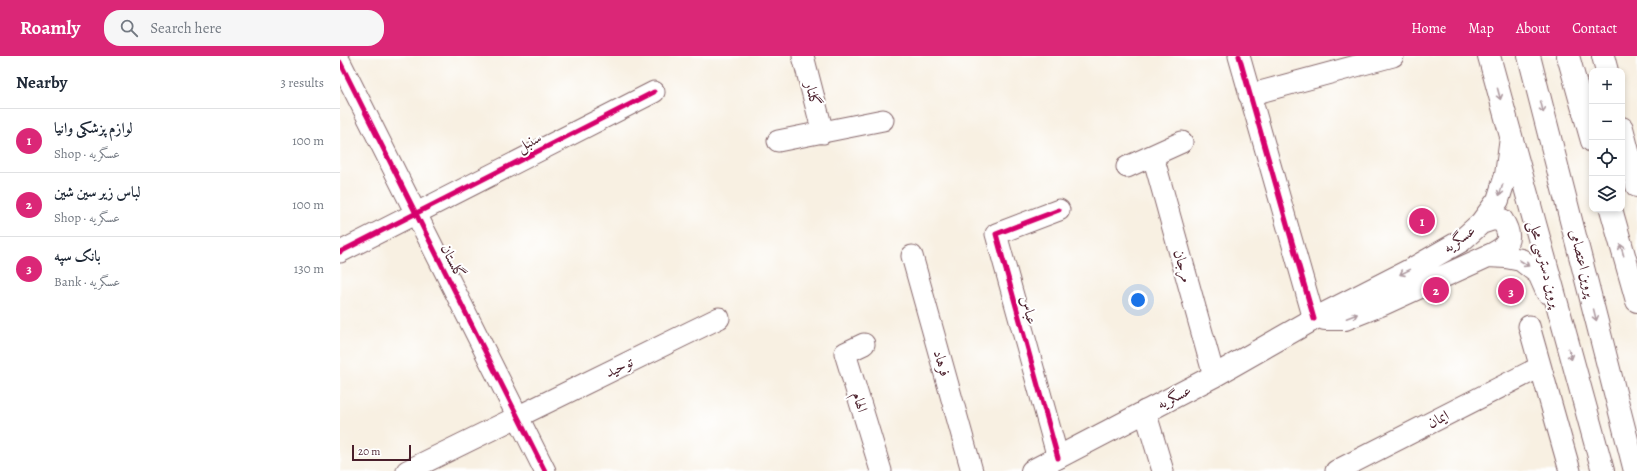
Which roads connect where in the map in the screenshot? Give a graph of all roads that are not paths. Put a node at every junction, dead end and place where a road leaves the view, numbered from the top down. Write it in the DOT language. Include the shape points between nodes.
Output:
graph roads {
  1 [pos="803,56"];
  2 [pos="1239,56"];
  3 [pos="1393,56"];
  4 [pos="1489,56"];
  5 [pos="1529,56"];
  6 [pos="1568,56"];
  7 [pos="1603,56"];
  8 [pos="340,62"];
  9 [pos="1606,68"];
  10 [pos="654,92"];
  11 [pos="1249,95"];
  12 [pos="883,120"];
  13 [pos="823,133"];
  14 [pos="1511,138"];
  15 [pos="1591,140"];
  16 [pos="1625,140"];
  17 [pos="778,141"];
  18 [pos="1182,142"];
  19 [pos="1153,156"];
  20 [pos="1127,167"];
  21 [pos="1637,186"];
  22 [pos="1058,210"];
  23 [pos="1612,212"];
  24 [pos="415,213"];
  25 [pos="1481,222"];
  26 [pos="340,252"];
  27 [pos="912,256"];
  28 [pos="1488,256"];
  29 [pos="1637,301"];
  30 [pos="720,318"];
  31 [pos="1314,319"];
  32 [pos="1562,323"];
  33 [pos="1529,326"];
  34 [pos="864,344"];
  35 [pos="1540,367"];
  36 [pos="1214,376"];
  37 [pos="1145,411"];
  38 [pos="518,417"];
  39 [pos="1058,458"];
  40 [pos="407,471"];
  41 [pos="545,471"];
  42 [pos="881,471"];
  43 [pos="972,471"];
  44 [pos="1032,471"];
  45 [pos="1163,471"];
  46 [pos="1336,471"];
  47 [pos="1570,471"];
  48 [pos="1603,471"];
  49 [pos="1635,471"];
  1 -- 13 [label="street, گلنار"];
  2 -- 11 [label="street"];
  3 -- 11 [label="street"];
  4 -- 14 [label="main road, پروین دسترسی محلی, one-way"];
  5 -- 49 [label="main road, پروین اعتصامی, one-way"];
  6 -- 15 [label="main road"];
  7 -- 9 [label="main road"];
  8 -- 24 [label="street, گلستان"];
  10 -- 24 [label="street, سنبل"];
  11 -- 31 [label="street"];
  12 -- 13 [label="street"];
  13 -- 17 [label="street"];
  14 -- 25 [label="main road, عسگریه, one-way" via="1506,175 1498,200"];
  14 -- 32 [label="main road, پروین دسترسی محلی"];
  16 -- 21 [label="main road"];
  18 -- 19 [label="street"];
  19 -- 20 [label="street"];
  19 -- 36 [label="street, مرجان"];
  22 -- 39 [label="street, عباس" via="996,234"];
  29 -- 23 [label="main road, one-way"];
  24 -- 26 [label="street, سنبل"];
  24 -- 38 [label="street, گلستان"];
  25 -- 28 [label="main road" via="1502,220 1508,229 1508,240 1502,250"];
  25 -- 31 [label="main road, عسگریه, one-way" via="1461,241"];
  27 -- 43 [label="street, فرهاد"];
  31 -- 28 [label="main road, عسگریه, one-way" via="1345,319"];
  28 -- 32 [label="main road, عسگریه, one-way" via="1521,260 1539,274"];
  30 -- 38 [label="street, توحید"];
  31 -- 36 [label="main road, عسگریه"];
  32 -- 48 [label="main road, پروین دسترسی محلی, one-way"];
  33 -- 35 [label="street"];
  34 -- 42 [label="street, الهام" via="845,353"];
  35 -- 46 [label="street, ایمان"];
  35 -- 47 [label="street"];
  36 -- 37 [label="main road, عسگریه"];
  37 -- 39 [label="main road, عسگریه"];
  37 -- 45 [label="street"];
  38 -- 40 [label="street, توحید"];
  38 -- 41 [label="street, گلستان"];
  39 -- 44 [label="main road, عسگریه"];
}
